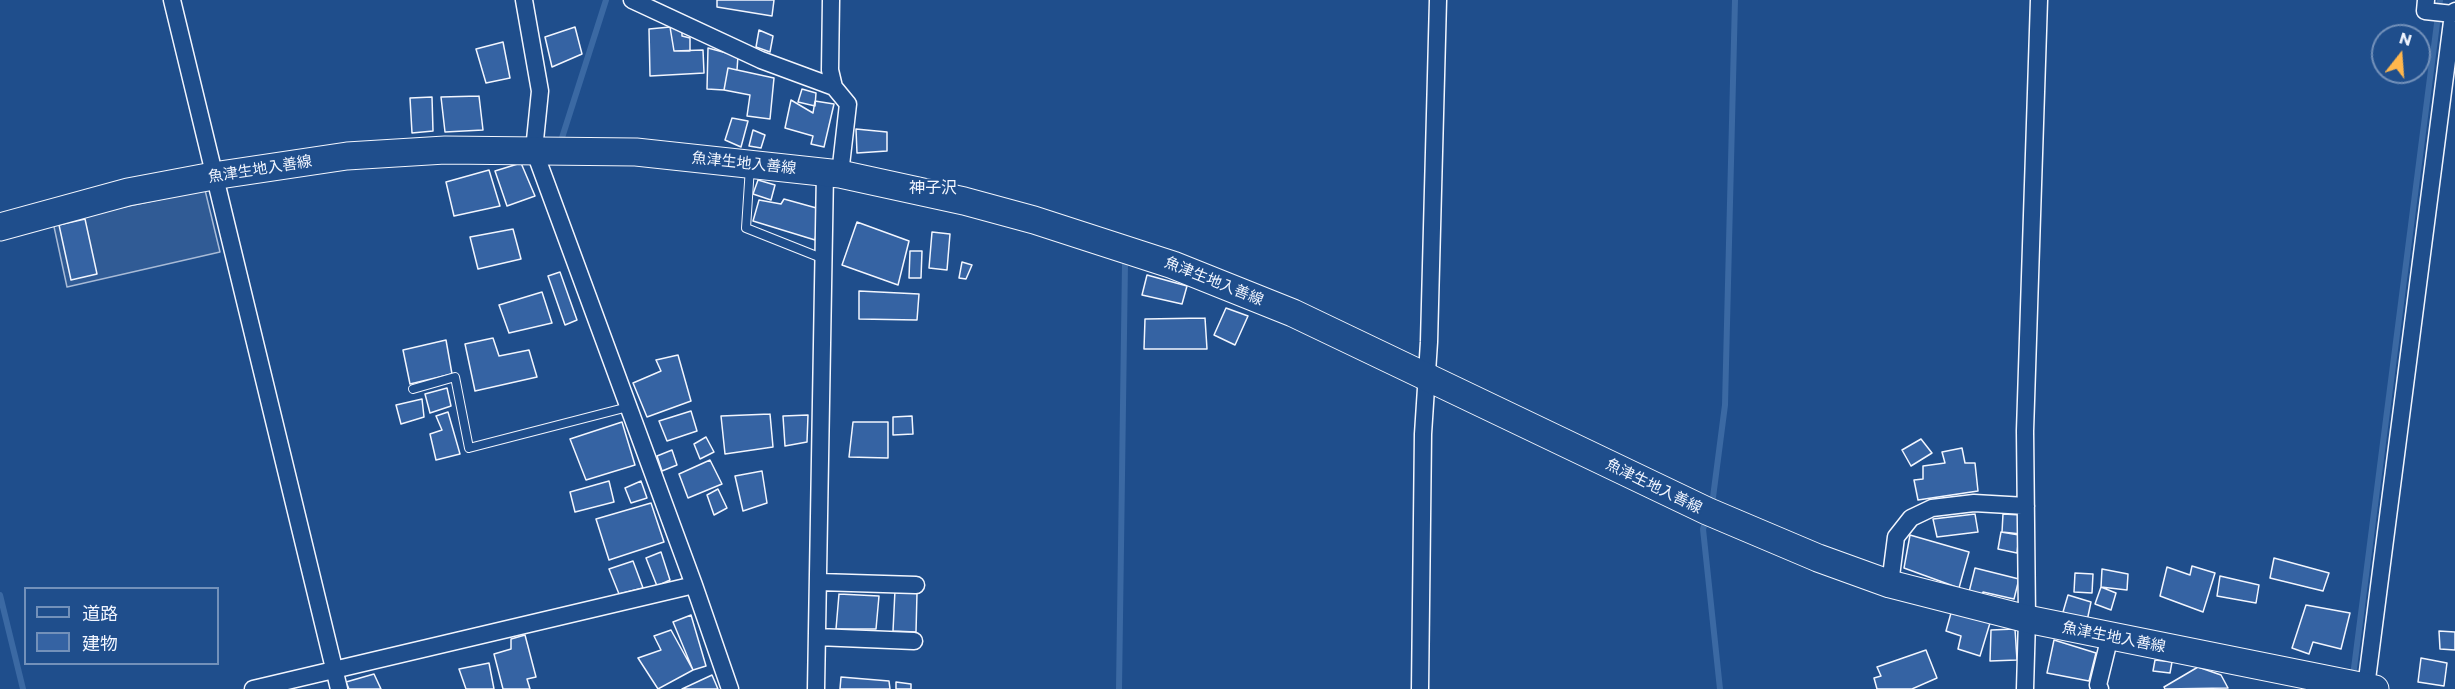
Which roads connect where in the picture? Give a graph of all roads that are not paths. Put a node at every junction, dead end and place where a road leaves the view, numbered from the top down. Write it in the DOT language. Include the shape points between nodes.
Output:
graph roads {
  1 [pos="171,0"];
  2 [pos="524,0"];
  3 [pos="632,0"];
  4 [pos="831,0"];
  5 [pos="1438,0"];
  6 [pos="2038,0"];
  7 [pos="2426,0"];
  8 [pos="2454,13"];
  9 [pos="834,87"];
  10 [pos="534,150"];
  11 [pos="750,163"];
  12 [pos="833,173"];
  13 [pos="213,176"];
  14 [pos="0,227"];
  15 [pos="824,260"];
  16 [pos="1425,375"];
  17 [pos="413,389"];
  18 [pos="628,407"];
  19 [pos="2026,506"];
  20 [pos="819,582"];
  21 [pos="1890,584"];
  22 [pos="694,585"];
  23 [pos="916,585"];
  24 [pos="2027,620"];
  25 [pos="2110,636"];
  26 [pos="817,637"];
  27 [pos="914,641"];
  28 [pos="334,670"];
  29 [pos="2336,685"];
  30 [pos="2371,688"];
  31 [pos="253,689"];
  32 [pos="339,689"];
  33 [pos="730,689"];
  34 [pos="816,689"];
  35 [pos="1420,689"];
  36 [pos="2025,689"];
  37 [pos="2100,689"];
  1 -- 13 [label="street"];
  2 -- 10 [label="street" via="540,91"];
  3 -- 9 [label="street" via="761,60"];
  4 -- 9 [label="street" via="830,70"];
  5 -- 16 [label="street"];
  6 -- 19 [label="street"];
  7 -- 8 [label="street" via="2425,11"];
  8 -- 30 [label="street"];
  9 -- 12 [label="street" via="848,104"];
  10 -- 11 [label="main road, 魚津生地入善線" via="636,152"];
  10 -- 13 [label="main road, 魚津生地入善線" via="347,156"];
  10 -- 18 [label="street"];
  11 -- 12 [label="main road, 魚津生地入善線"];
  11 -- 15 [label="lane" via="746,228"];
  12 -- 15 [label="street"];
  12 -- 16 [label="main road, 魚津生地入善線" via="964,201 1125,248 1293,313"];
  13 -- 14 [label="main road, 魚津生地入善線" via="128,192"];
  13 -- 28 [label="street"];
  15 -- 20 [label="street"];
  16 -- 21 [label="main road, 魚津生地入善線" via="1707,512"];
  16 -- 35 [label="street"];
  17 -- 18 [label="lane" via="455,377 469,448"];
  18 -- 22 [label="street"];
  19 -- 21 [label="street" via="1974,503 1932,508 1911,518 1896,537"];
  19 -- 24 [label="street"];
  20 -- 23 [label="street"];
  20 -- 26 [label="street"];
  21 -- 24 [label="main road, 魚津生地入善線"];
  22 -- 28 [label="street"];
  22 -- 33 [label="street"];
  24 -- 25 [label="main road, 魚津生地入善線"];
  24 -- 36 [label="street"];
  25 -- 29 [label="main road, 魚津生地入善線"];
  25 -- 37 [label="street"];
  26 -- 27 [label="street"];
  26 -- 34 [label="street"];
  28 -- 31 [label="street"];
  28 -- 32 [label="street"];
  29 -- 30 [label="main road, 魚津生地入善線"];
}
